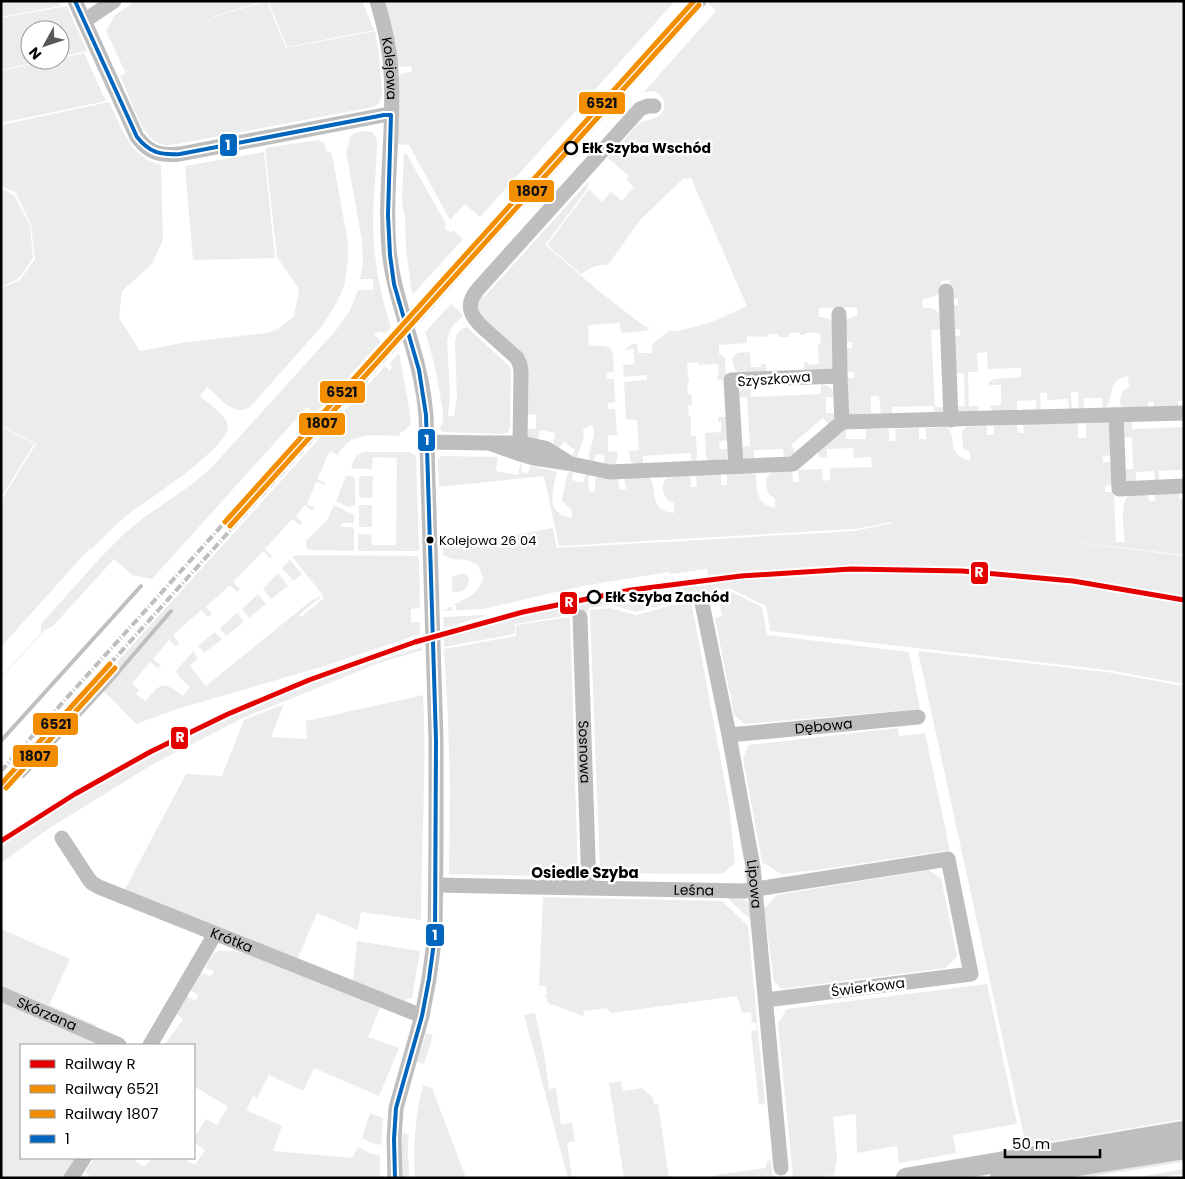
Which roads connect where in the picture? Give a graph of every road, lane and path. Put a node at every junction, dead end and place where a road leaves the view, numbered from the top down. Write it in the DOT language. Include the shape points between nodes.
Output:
graph roads {
  1 [pos="75,1"];
  2 [pos="114,1"];
  3 [pos="377,1"];
  4 [pos="84,21"];
  5 [pos="654,106"];
  6 [pos="391,115"];
  7 [pos="946,291"];
  8 [pos="839,314"];
  9 [pos="840,376"];
  10 [pos="1184,413"];
  11 [pos="1116,415"];
  12 [pos="952,420"];
  13 [pos="842,422"];
  14 [pos="427,442"];
  15 [pos="520,442"];
  16 [pos="490,443"];
  17 [pos="567,463"];
  18 [pos="736,466"];
  19 [pos="1184,486"];
  20 [pos="702,603"];
  21 [pos="580,617"];
  22 [pos="918,717"];
  23 [pos="729,735"];
  24 [pos="62,838"];
  25 [pos="436,885"];
  26 [pos="589,888"];
  27 [pos="755,889"];
  28 [pos="216,934"];
  29 [pos="971,974"];
  30 [pos="1,994"];
  31 [pos="766,1000"];
  32 [pos="422,1016"];
  33 [pos="117,1044"];
  34 [pos="151,1044"];
  35 [pos="1184,1132"];
  36 [pos="1184,1149"];
  37 [pos="83,1159"];
  38 [pos="782,1168"];
  39 [pos="1008,1174"];
  40 [pos="71,1178"];
  41 [pos="395,1178"];
  42 [pos="906,1178"];
  1 -- 4 [label="street"];
  2 -- 4 [label="street"];
  3 -- 6 [label="street, Kolejowa" via="389,54"];
  4 -- 6 [label="street" via="136,137 159,154 180,154"];
  5 -- 15 [label="street" via="640,109 472,298 475,320 517,358 520,365"];
  6 -- 14 [label="street, Kolejowa" via="389,251 397,297 420,378"];
  7 -- 12 [label="street"];
  8 -- 9 [label="street"];
  9 -- 13 [label="street"];
  9 -- 18 [label="street, Szyszkowa" via="731,380"];
  10 -- 11 [label="street"];
  11 -- 12 [label="street"];
  11 -- 19 [label="street" via="1119,489"];
  12 -- 13 [label="street"];
  13 -- 18 [label="street" via="793,464"];
  14 -- 16 [label="street"];
  14 -- 25 [label="street, Kolejowa" via="436,740"];
  15 -- 16 [label="street"];
  15 -- 17 [label="street" via="546,448"];
  16 -- 17 [label="street" via="517,454"];
  17 -- 18 [label="street" via="610,472"];
  20 -- 23 [label="street, Lipowa"];
  21 -- 26 [label="street, Sosnowa"];
  22 -- 23 [label="street, Dębowa"];
  23 -- 27 [label="street, Lipowa"];
  24 -- 28 [label="street, Krótka" via="92,883"];
  25 -- 26 [label="street, Leśna"];
  25 -- 32 [label="street, Kolejowa" via="435,935"];
  26 -- 27 [label="street, Leśna"];
  27 -- 29 [label="street, Leśna" via="948,859"];
  27 -- 31 [label="street, Lipowa"];
  28 -- 32 [label="street, Krótka"];
  28 -- 34 [label="street"];
  29 -- 31 [label="street, Świerkowa"];
  30 -- 33 [label="street, Skórzana"];
  31 -- 38 [label="street, Lipowa"];
  32 -- 41 [label="street, Kolejowa" via="396,1108"];
  35 -- 39 [label="main road"];
  36 -- 39 [label="main road"];
  37 -- 40 [label="street"];
  39 -- 42 [label="main road"];
}
